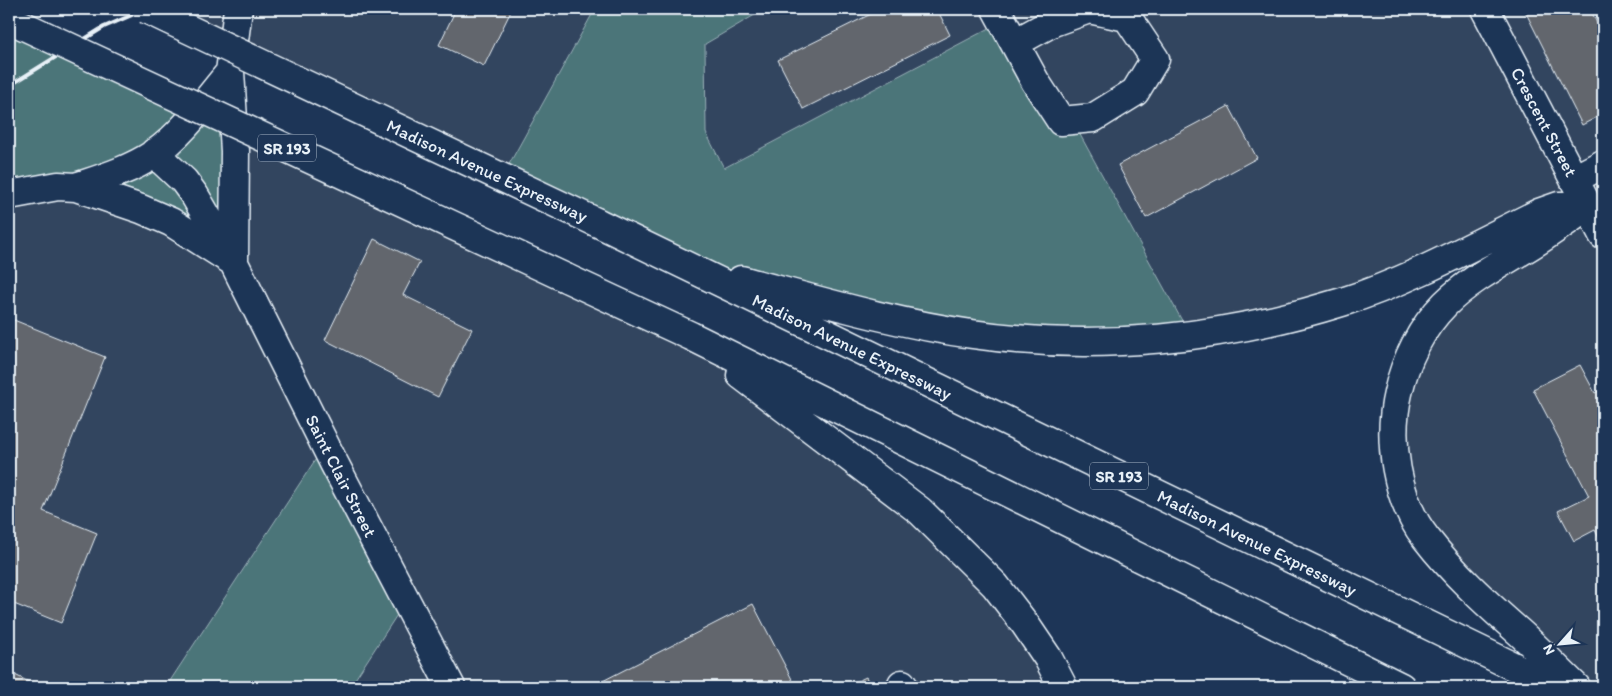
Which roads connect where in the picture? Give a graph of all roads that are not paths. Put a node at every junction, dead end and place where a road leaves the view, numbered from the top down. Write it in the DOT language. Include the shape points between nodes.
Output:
graph roads {
  1 [pos="146,9"];
  2 [pos="238,9"];
  3 [pos="996,9"];
  4 [pos="1485,9"];
  5 [pos="9,19"];
  6 [pos="1015,43"];
  7 [pos="230,72"];
  8 [pos="154,153"];
  9 [pos="1603,164"];
  10 [pos="1574,179"];
  11 [pos="76,187"];
  12 [pos="9,195"];
  13 [pos="1588,206"];
  14 [pos="1603,235"];
  15 [pos="234,263"];
  16 [pos="682,265"];
  17 [pos="691,336"];
  18 [pos="451,687"];
  19 [pos="1063,687"];
  20 [pos="1401,687"];
  21 [pos="1556,687"];
  22 [pos="1576,687"];
  1 -- 16 [label="main road, Madison Avenue Expressway / SR 193, bridge"];
  2 -- 7 [label="main road, Saint Clair Street"];
  3 -- 6 [label="main road"];
  4 -- 10 [label="main road, Crescent Street"];
  5 -- 17 [label="main road, SR 193, bridge"];
  6 -- 6 [label="main road" via="1061,121 1093,118 1135,92 1155,59 1127,17 1088,9 1053,22"];
  7 -- 8 [label="main road" via="178,132"];
  7 -- 15 [label="main road, Saint Clair Street" via="235,152"];
  8 -- 11 [label="main road" via="126,169"];
  8 -- 15 [label="main road, Saint Clair Street" via="195,196"];
  9 -- 10 [label="main road"];
  10 -- 13 [label="main road, Crescent Street"];
  11 -- 12 [label="main road" via="58,186"];
  11 -- 15 [label="main road" via="141,208 171,222"];
  13 -- 14 [label="main road, Crescent Street"];
  13 -- 16 [label="main road" via="1559,206 1540,213 1419,272 1343,302 1190,336 1105,342 1057,342 939,328"];
  13 -- 22 [label="main road" via="1473,280 1445,304 1417,342 1401,378 1392,437 1403,493 1425,537 1479,597"];
  15 -- 18 [label="main road, Saint Clair Street"];
  16 -- 21 [label="main road, Madison Avenue Expressway / SR 193"];
  17 -- 19 [label="main road" via="920,511 995,585 1048,658"];
  17 -- 20 [label="main road, SR 193"];
}
